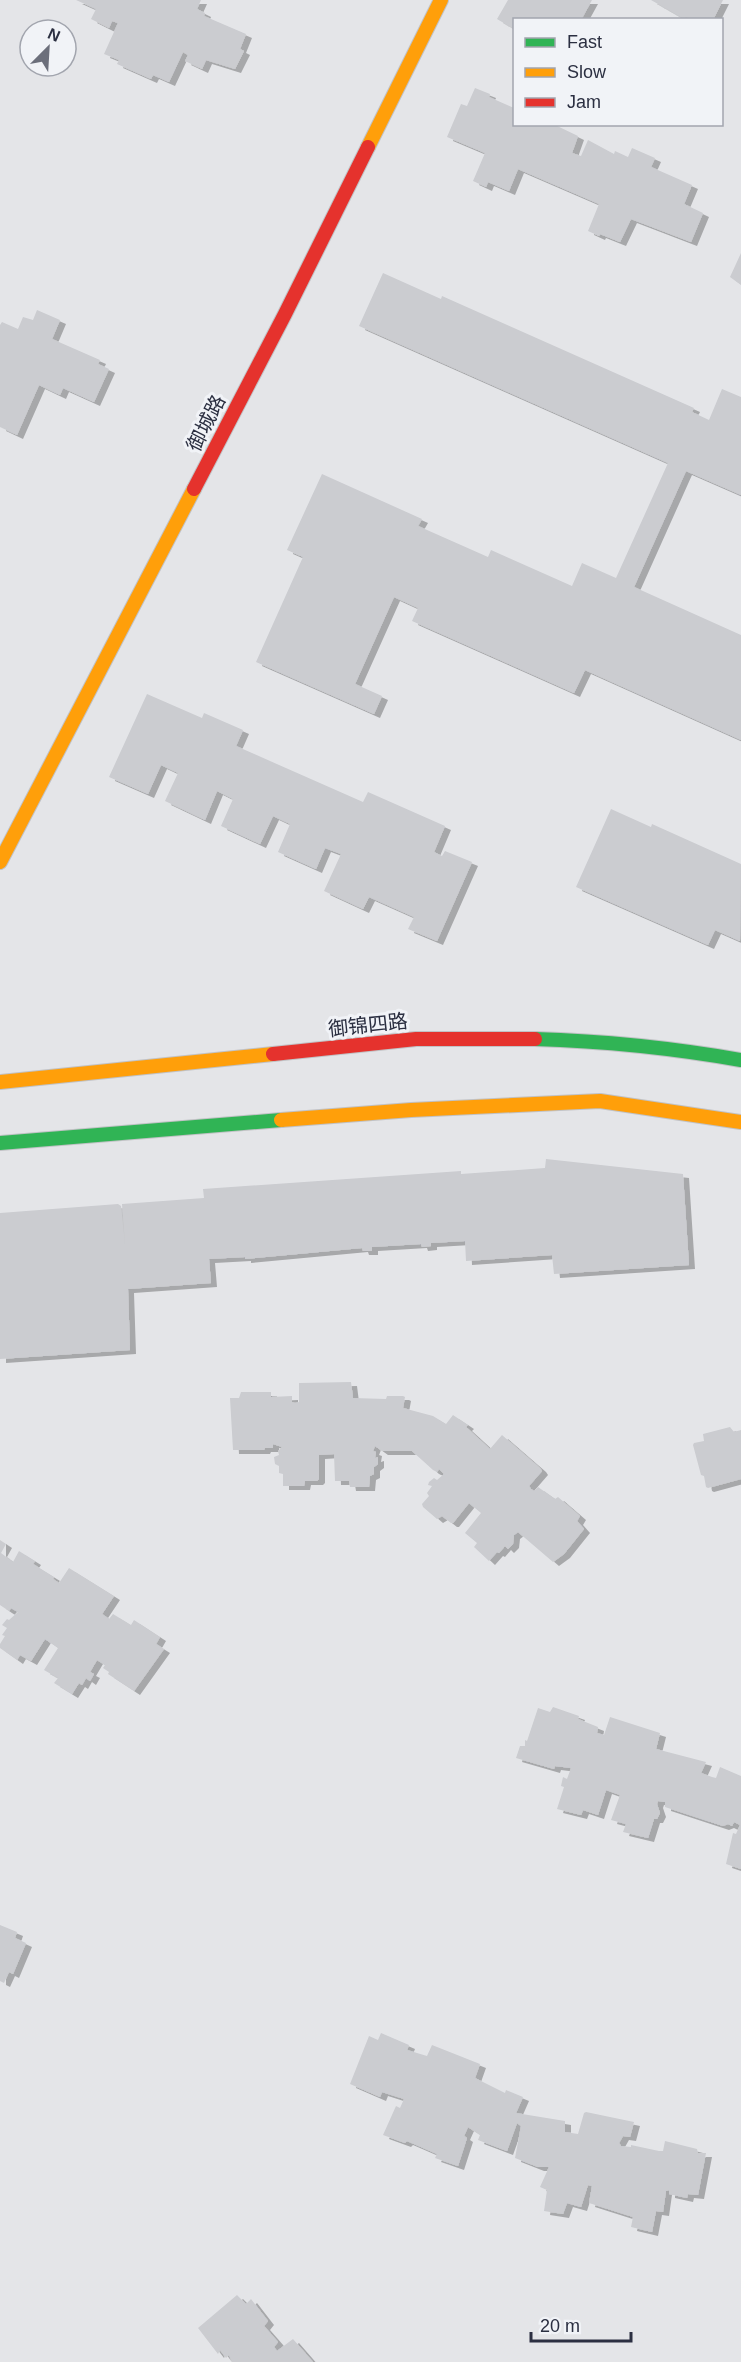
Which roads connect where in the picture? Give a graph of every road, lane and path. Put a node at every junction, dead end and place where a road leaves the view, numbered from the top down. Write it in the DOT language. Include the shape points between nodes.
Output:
graph roads {
  1 [pos="441,0"];
  2 [pos="0,862"];
  3 [pos="741,1060"];
  4 [pos="0,1082"];
  5 [pos="741,1122"];
  6 [pos="0,1143"];
  1 -- 2 [label="street, 御城路" via="279,325"];
  3 -- 4 [label="street, 御锦四路" via="671,1048 584,1040 416,1039"];
  5 -- 6 [label="street" via="600,1101 411,1110"];
}
